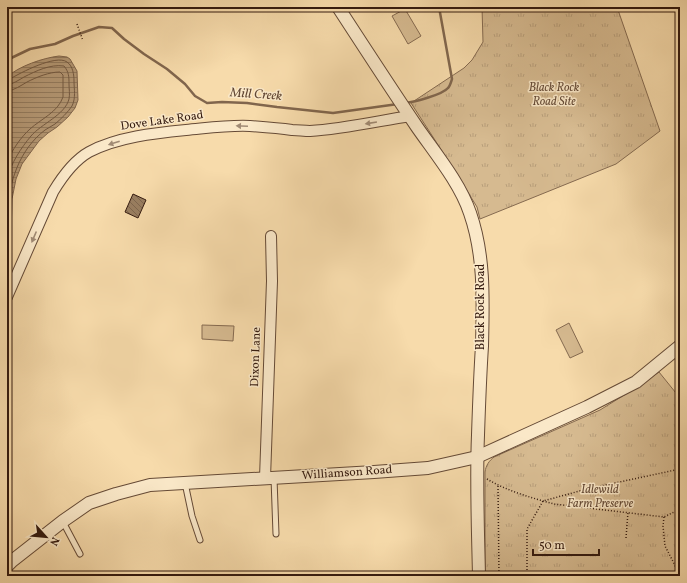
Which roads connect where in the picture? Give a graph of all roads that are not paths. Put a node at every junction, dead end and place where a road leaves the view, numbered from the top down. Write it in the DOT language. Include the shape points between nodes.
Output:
graph roads {
  1 [pos="338,7"];
  2 [pos="404,108"];
  3 [pos="271,236"];
  4 [pos="7,297"];
  5 [pos="680,346"];
  6 [pos="477,457"];
  7 [pos="270,478"];
  8 [pos="185,483"];
  9 [pos="63,521"];
  10 [pos="276,534"];
  11 [pos="200,540"];
  12 [pos="80,554"];
  13 [pos="7,566"];
  14 [pos="479,576"];
  1 -- 2 [label="street, Black Rock Road"];
  2 -- 4 [label="street, Dove Lake Road, one-way" via="342,127 309,131 229,125 139,136 89,152 68,169 53,192"];
  2 -- 6 [label="street, Black Rock Road" via="460,192 470,212 480,249 483,315"];
  3 -- 7 [label="street, Dixon Lane"];
  5 -- 6 [label="street, Williamson Road" via="636,382"];
  6 -- 7 [label="street, Williamson Road" via="428,468"];
  6 -- 14 [label="street, Black Rock Road"];
  7 -- 8 [label="street, Williamson Road"];
  7 -- 10 [label="lane"];
  8 -- 9 [label="street, Williamson Road" via="150,486 116,494 89,503"];
  8 -- 11 [label="lane"];
  9 -- 12 [label="lane"];
  9 -- 13 [label="street, Williamson Road"];
}
